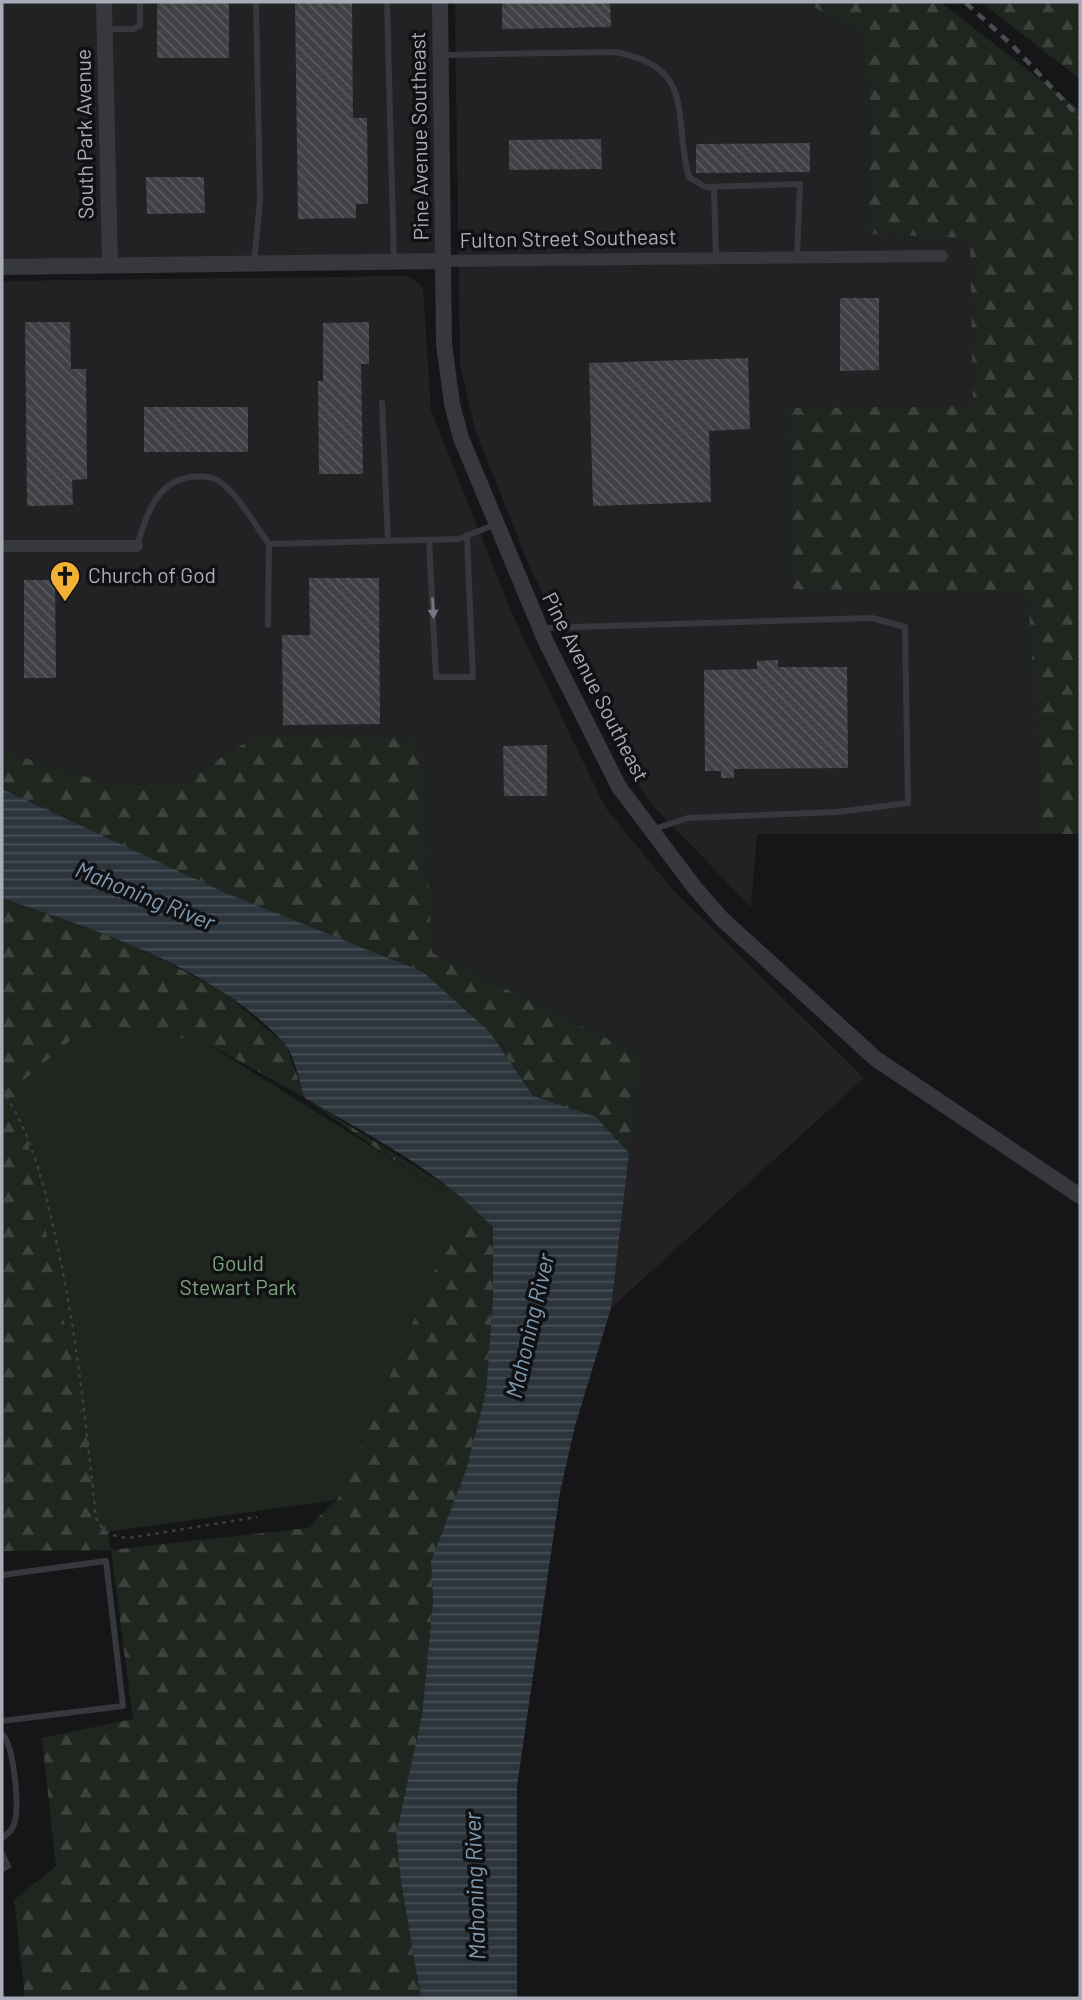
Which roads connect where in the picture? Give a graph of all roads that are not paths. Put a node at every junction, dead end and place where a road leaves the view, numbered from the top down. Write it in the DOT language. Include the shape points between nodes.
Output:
graph roads {
  1 [pos="104,2"];
  2 [pos="140,2"];
  3 [pos="256,2"];
  4 [pos="387,2"];
  5 [pos="440,2"];
  6 [pos="104,29"];
  7 [pos="440,55"];
  8 [pos="714,187"];
  9 [pos="942,256"];
  10 [pos="797,257"];
  11 [pos="716,258"];
  12 [pos="443,261"];
  13 [pos="394,264"];
  14 [pos="110,265"];
  15 [pos="254,265"];
  16 [pos="2,267"];
  17 [pos="382,403"];
  18 [pos="496,524"];
  19 [pos="467,536"];
  20 [pos="429,540"];
  21 [pos="388,541"];
  22 [pos="269,544"];
  23 [pos="137,546"];
  24 [pos="2,547"];
  25 [pos="268,625"];
  26 [pos="540,628"];
  27 [pos="650,830"];
  28 [pos="1080,1196"];
  29 [pos="2,1575"];
  30 [pos="2,1721"];
  31 [pos="2,1734"];
  32 [pos="2,1838"];
  33 [pos="2,1854"];
  34 [pos="2,1869"];
  1 -- 6 [label="street, South Park Avenue"];
  2 -- 6 [label="lane" via="140,24 134,29"];
  3 -- 15 [label="lane" via="260,200"];
  4 -- 13 [label="lane"];
  5 -- 7 [label="street, Pine Avenue Southeast"];
  6 -- 14 [label="street, South Park Avenue"];
  7 -- 8 [label="lane" via="615,52 655,65 678,96 682,153 689,177"];
  7 -- 12 [label="street, Pine Avenue Southeast"];
  8 -- 10 [label="lane" via="800,184"];
  8 -- 11 [label="lane"];
  9 -- 10 [label="street, Fulton Street Southeast"];
  10 -- 11 [label="street, Fulton Street Southeast"];
  11 -- 12 [label="street, Fulton Street Southeast"];
  12 -- 13 [label="street, Fulton Street Southeast"];
  12 -- 18 [label="street, Pine Avenue Southeast" via="444,344 452,404"];
  13 -- 15 [label="street, Fulton Street Southeast"];
  14 -- 15 [label="street, Fulton Street Southeast"];
  14 -- 16 [label="street, Fulton Street Southeast"];
  17 -- 21 [label="lane"];
  18 -- 19 [label="lane"];
  18 -- 26 [label="street, Pine Avenue Southeast"];
  19 -- 20 [label="lane"];
  20 -- 19 [label="lane, one-way" via="436,677 473,677"];
  20 -- 21 [label="lane"];
  21 -- 22 [label="lane"];
  22 -- 23 [label="lane" via="216,478 195,476 179,479 161,491 147,513"];
  22 -- 25 [label="lane"];
  23 -- 24 [label="street"];
  26 -- 27 [label="street, Pine Avenue Southeast" via="619,786"];
  26 -- 27 [label="lane" via="872,618 905,627 908,803 837,813 688,818"];
  27 -- 28 [label="street, Pine Avenue Southeast" via="722,919 860,1045 928,1096"];
  29 -- 30 [label="lane" via="106,1561 123,1706"];
  31 -- 32 [label="lane" via="12,1750 16,1819"];
  33 -- 34 [label="lane" via="8,1866"];
}
